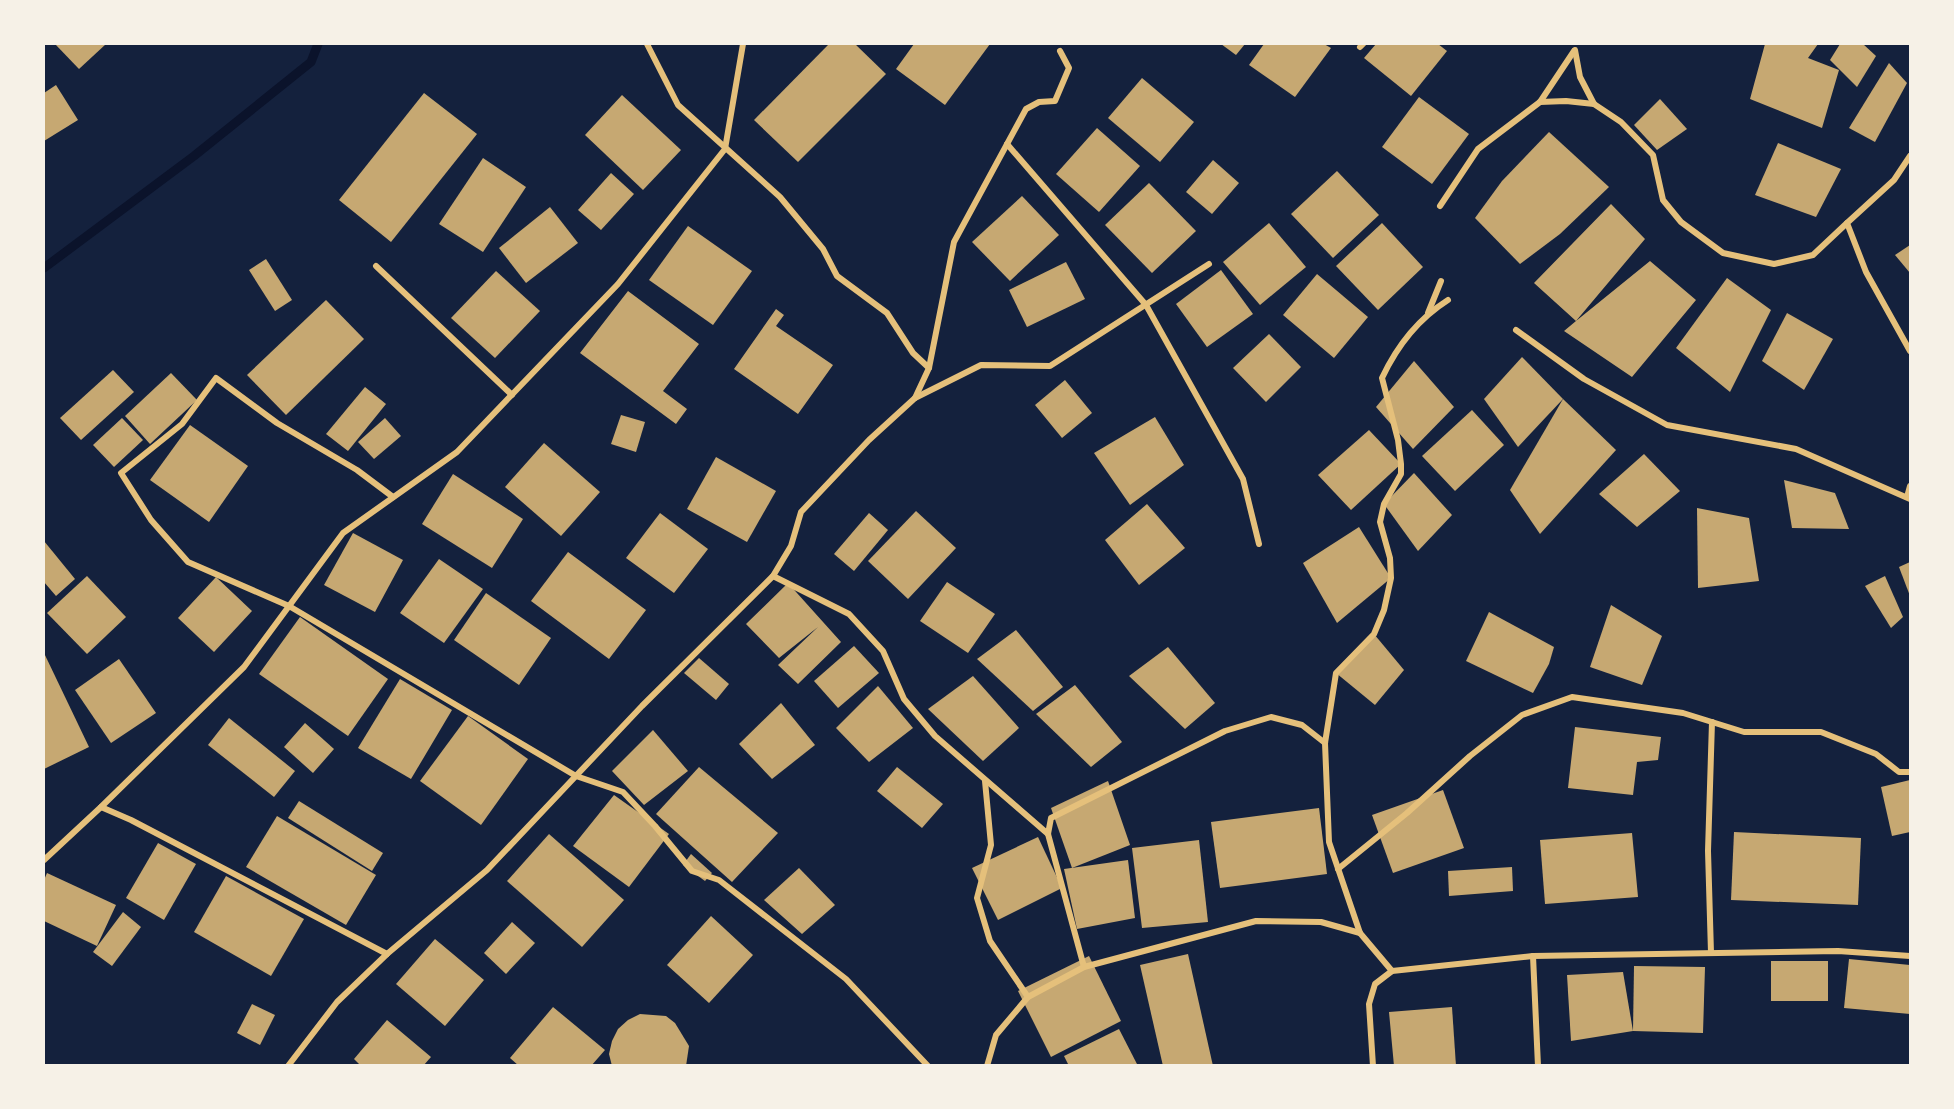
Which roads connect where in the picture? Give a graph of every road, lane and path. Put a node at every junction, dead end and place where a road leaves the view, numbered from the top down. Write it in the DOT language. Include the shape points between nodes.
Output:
graph roads {
  1 [pos="647,44"];
  2 [pos="743,44"];
  3 [pos="1060,51"];
  4 [pos="1540,102"];
  5 [pos="1594,104"];
  6 [pos="1007,144"];
  7 [pos="725,149"];
  8 [pos="1911,156"];
  9 [pos="1440,206"];
  10 [pos="1847,223"];
  11 [pos="1209,264"];
  12 [pos="376,266"];
  13 [pos="1441,281"];
  14 [pos="1448,300"];
  15 [pos="1146,305"];
  16 [pos="1428,313"];
  17 [pos="1516,330"];
  18 [pos="1911,351"];
  19 [pos="929,368"];
  20 [pos="512,395"];
  21 [pos="915,398"];
  22 [pos="1911,486"];
  23 [pos="393,497"];
  24 [pos="1909,498"];
  25 [pos="1259,544"];
  26 [pos="773,576"];
  27 [pos="289,606"];
  28 [pos="1712,722"];
  29 [pos="1325,743"];
  30 [pos="1911,772"];
  31 [pos="576,776"];
  32 [pos="985,782"];
  33 [pos="101,807"];
  34 [pos="1048,834"];
  35 [pos="44,860"];
  36 [pos="1338,869"];
  37 [pos="1360,933"];
  38 [pos="1711,953"];
  39 [pos="387,954"];
  40 [pos="1533,956"];
  41 [pos="1911,956"];
  42 [pos="1084,967"];
  43 [pos="1392,971"];
  44 [pos="1028,997"];
  45 [pos="288,1065"];
  46 [pos="928,1065"];
  47 [pos="987,1065"];
  48 [pos="1373,1065"];
  49 [pos="1538,1065"];
  1 -- 7 [label="street" via="678,105"];
  2 -- 7 [label="street"];
  3 -- 6 [label="street" via="1069,68 1055,101 1039,102 1026,109"];
  4 -- 5 [label="street"];
  4 -- 5 [label="street" via="1575,50 1580,78"];
  4 -- 9 [label="street" via="1478,149"];
  5 -- 10 [label="street" via="1621,122 1653,155 1663,200 1681,222 1723,253 1774,264 1813,255"];
  6 -- 15 [label="street"];
  6 -- 19 [label="street" via="954,242"];
  7 -- 19 [label="street" via="780,197 823,249 837,276 887,313 913,353"];
  7 -- 20 [label="street" via="618,284"];
  8 -- 10 [label="street" via="1894,180"];
  10 -- 18 [label="street" via="1866,272"];
  11 -- 15 [label="street"];
  12 -- 20 [label="street"];
  13 -- 16 [label="street"];
  14 -- 16 [label="street"];
  15 -- 21 [label="street" via="1050,366 981,364"];
  15 -- 25 [label="street" via="1243,479"];
  16 -- 29 [label="street" via="1394,353 1382,378 1401,464 1401,474 1384,504 1380,522 1391,578 1374,634 1336,673"];
  17 -- 24 [label="street" via="1584,379 1667,426 1796,449"];
  19 -- 21 [label="street"];
  20 -- 23 [label="street" via="457,452"];
  21 -- 26 [label="street" via="801,512 791,546"];
  22 -- 24 [label="street"];
  23 -- 27 [label="street" via="343,532"];
  23 -- 27 [label="street" via="357,470 277,423 216,378 182,424 121,473 151,520 188,562"];
  26 -- 31 [label="street"];
  26 -- 32 [label="street" via="849,614 883,651 904,699 935,736"];
  27 -- 31 [label="street"];
  27 -- 33 [label="street" via="244,667"];
  28 -- 30 [label="street" via="1744,732 1821,732 1876,754 1899,772"];
  28 -- 36 [label="street" via="1683,713 1572,697 1522,716"];
  28 -- 38 [label="street" via="1708,851"];
  29 -- 34 [label="street" via="1302,725 1271,717 1225,731 1051,818"];
  29 -- 36 [label="street" via="1329,842"];
  31 -- 39 [label="street" via="487,870"];
  31 -- 46 [label="street" via="622,792 692,871 718,880 846,979"];
  32 -- 34 [label="street"];
  32 -- 44 [label="street" via="991,845 977,898 990,941"];
  33 -- 35 [label="street"];
  33 -- 39 [label="street"];
  34 -- 42 [label="street"];
  36 -- 37 [label="street"];
  37 -- 42 [label="street" via="1321,922 1256,921"];
  37 -- 43 [label="street"];
  38 -- 40 [label="street"];
  38 -- 41 [label="street" via="1838,951"];
  39 -- 45 [label="street" via="337,1002"];
  40 -- 43 [label="street"];
  40 -- 49 [label="street"];
  42 -- 44 [label="street"];
  43 -- 48 [label="street" via="1375,984 1369,1004"];
  44 -- 47 [label="street" via="996,1035"];
}
